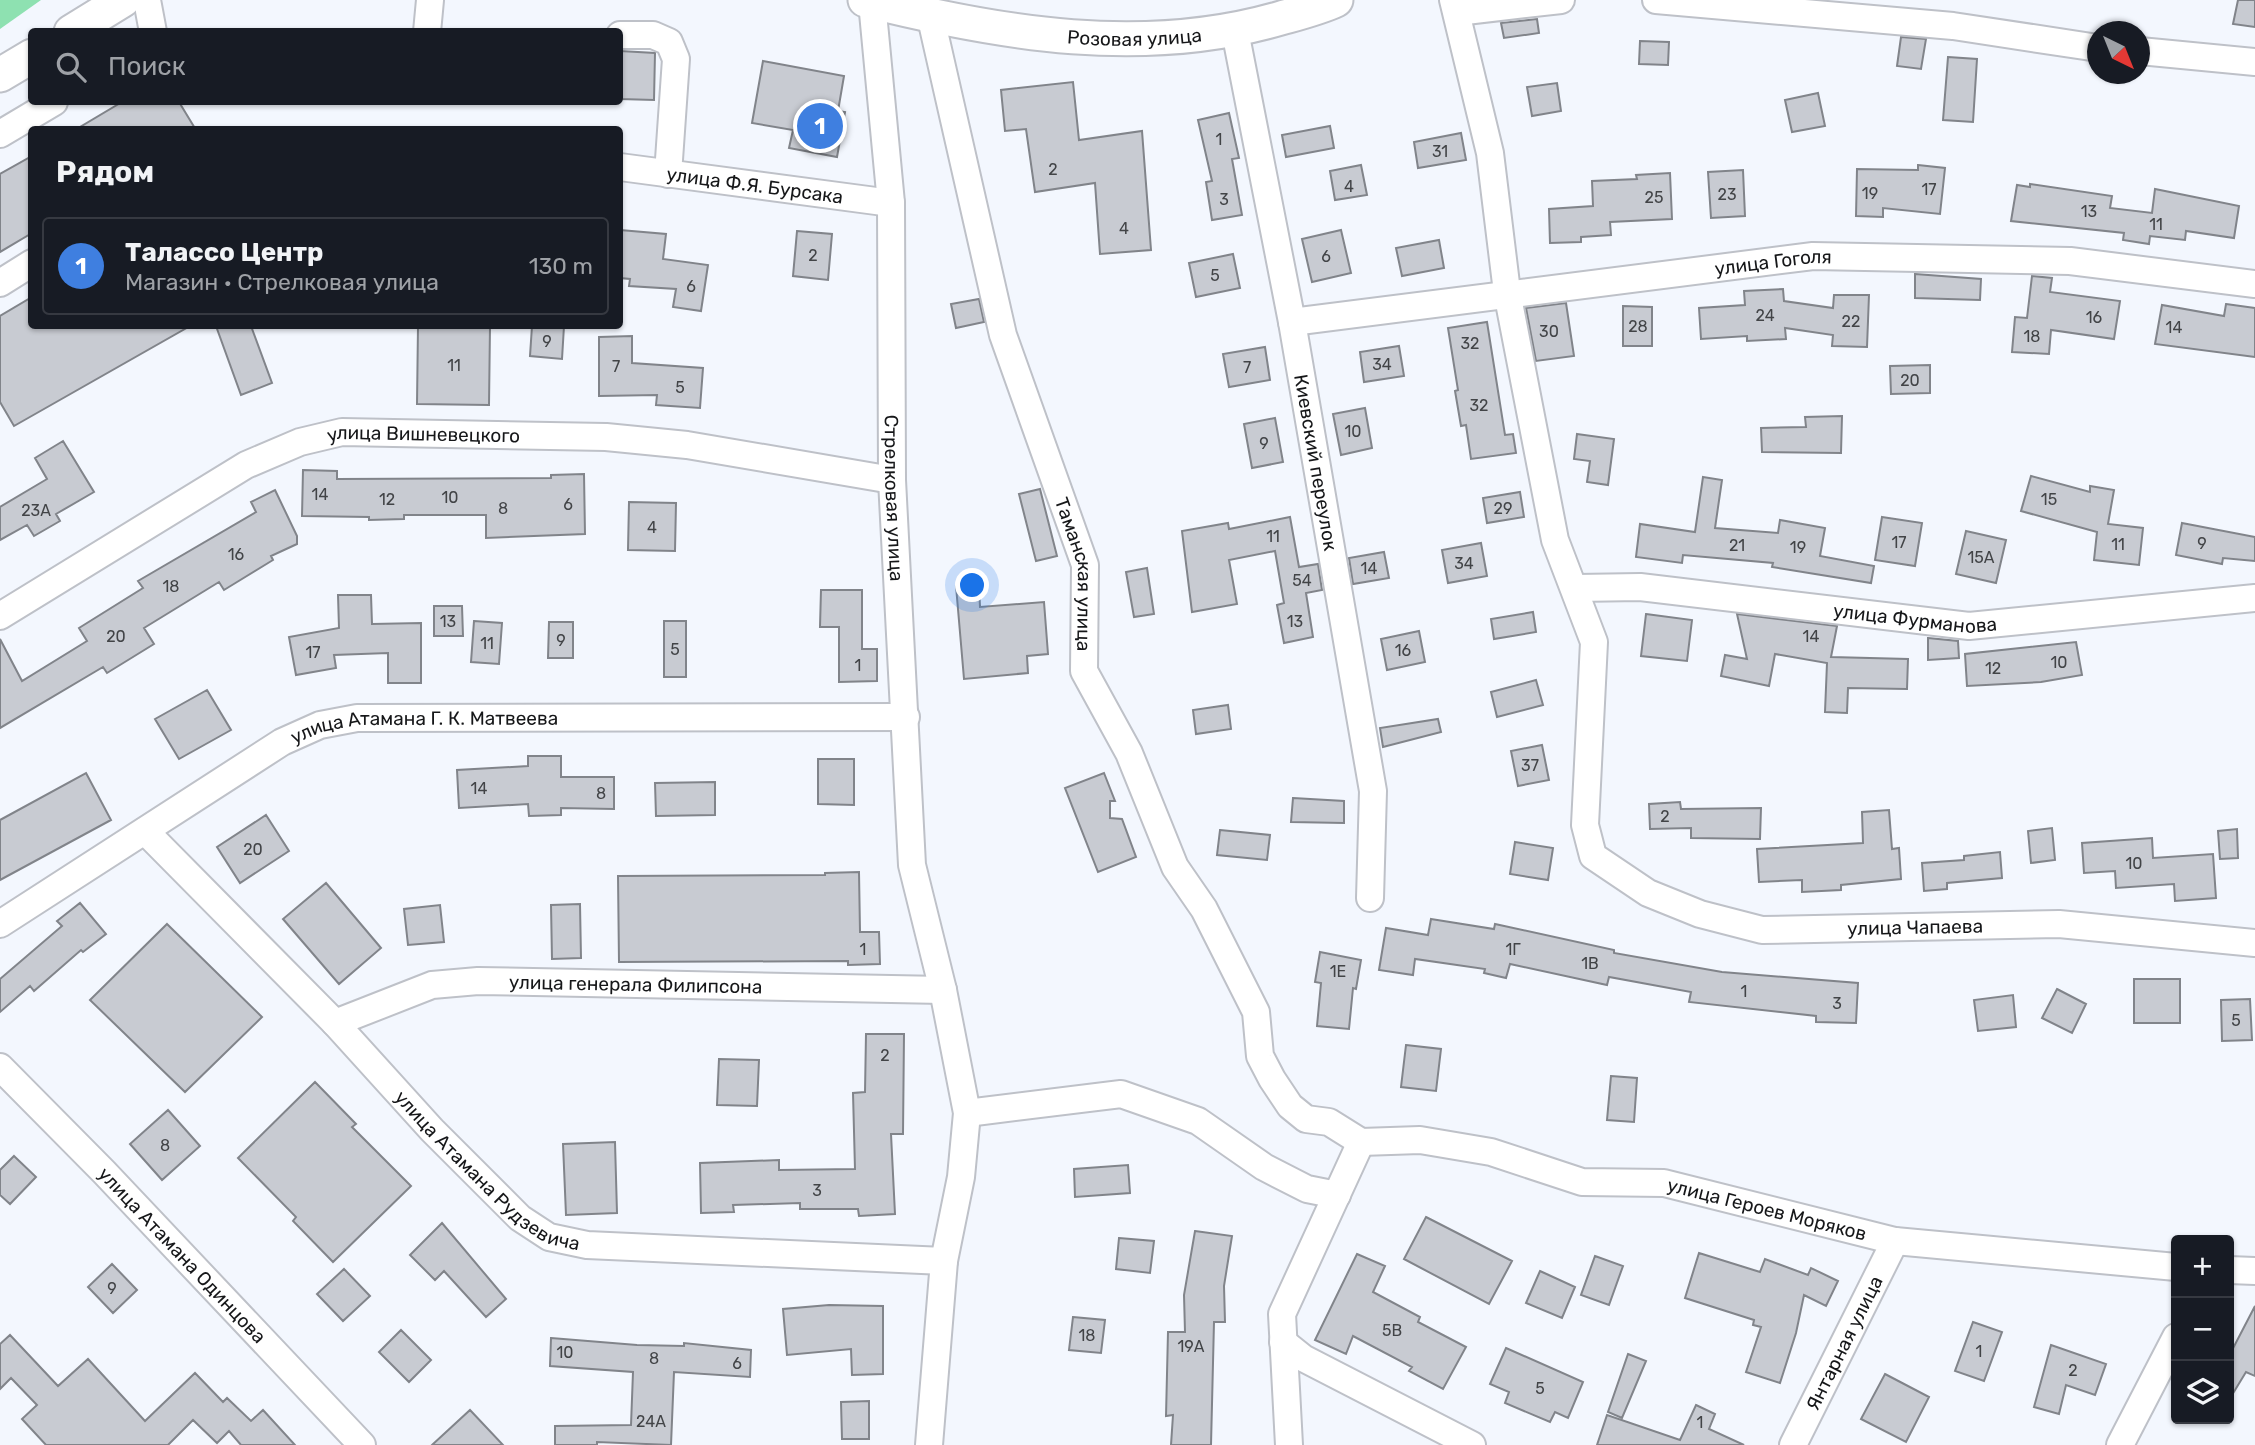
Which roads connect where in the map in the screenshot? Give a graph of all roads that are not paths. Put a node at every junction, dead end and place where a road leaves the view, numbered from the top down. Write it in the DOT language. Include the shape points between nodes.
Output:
graph roads {
  1 [pos="123,0"];
  2 [pos="147,0"];
  3 [pos="430,0"];
  4 [pos="1336,0"];
  5 [pos="1562,0"];
  6 [pos="1656,0"];
  7 [pos="869,1"];
  8 [pos="1455,6"];
  9 [pos="930,14"];
  10 [pos="78,28"];
  11 [pos="152,28"];
  12 [pos="427,28"];
  13 [pos="1235,32"];
  14 [pos="623,35"];
  15 [pos="2087,46"];
  16 [pos="2150,52"];
  17 [pos="28,58"];
  18 [pos="2255,62"];
  19 [pos="0,75"];
  20 [pos="49,105"];
  21 [pos="0,134"];
  22 [pos="623,167"];
  23 [pos="668,174"];
  24 [pos="891,203"];
  25 [pos="28,266"];
  26 [pos="0,283"];
  27 [pos="2255,284"];
  28 [pos="1507,292"];
  29 [pos="1292,322"];
  30 [pos="892,480"];
  31 [pos="1576,588"];
  32 [pos="2255,598"];
  33 [pos="0,616"];
  34 [pos="906,717"];
  35 [pos="145,831"];
  36 [pos="1370,898"];
  37 [pos="0,924"];
  38 [pos="2255,943"];
  39 [pos="943,990"];
  40 [pos="335,1023"];
  41 [pos="0,1068"];
  42 [pos="967,1113"];
  43 [pos="1361,1142"];
  44 [pos="1337,1195"];
  45 [pos="1895,1241"];
  46 [pos="944,1261"];
  47 [pos="2171,1267"];
  48 [pos="2234,1270"];
  49 [pos="2255,1271"];
  50 [pos="1283,1342"];
  51 [pos="2171,1348"];
  52 [pos="362,1445"];
  53 [pos="929,1445"];
  54 [pos="1289,1445"];
  55 [pos="1472,1445"];
  56 [pos="1793,1445"];
  57 [pos="2120,1445"];
  1 -- 10 [label="main road"];
  2 -- 11 [label="street"];
  3 -- 12 [label="street"];
  4 -- 13 [label="main road, Розовая улица"];
  5 -- 8 [label="street"];
  6 -- 15 [label="street" via="1953,26"];
  7 -- 9 [label="main road, Розовая улица"];
  7 -- 24 [label="street, Стрелковая улица"];
  8 -- 28 [label="street" via="1490,153"];
  9 -- 13 [label="main road, Розовая улица" via="984,27 1127,41"];
  9 -- 43 [label="street, Таманская улица" via="1003,335 1085,565 1084,671 1129,753 1175,867 1204,909 1256,1012 1260,1056 1272,1080 1290,1106 1306,1119 1329,1122"];
  13 -- 29 [label="street, Киевский переулок"];
  14 -- 23 [label="street" via="653,35 669,42 676,59"];
  16 -- 18 [label="street"];
  17 -- 19 [label="main road"];
  20 -- 21 [label="street"];
  22 -- 23 [label="street, улица Ф.Я. Бурсака"];
  23 -- 24 [label="street, улица Ф.Я. Бурсака"];
  24 -- 30 [label="street, Стрелковая улица"];
  25 -- 26 [label="street"];
  27 -- 28 [label="street, улица Гоголя" via="2070,261 1813,256"];
  28 -- 29 [label="street, улица Гоголя"];
  28 -- 31 [label="street" via="1555,540"];
  29 -- 36 [label="street, Киевский переулок" via="1373,791"];
  30 -- 33 [label="street, улица Вишневецкого" via="687,445 606,438 342,432 300,442 246,465"];
  30 -- 34 [label="street, Стрелковая улица"];
  31 -- 32 [label="street, улица Фурманова" via="1640,587 1969,626"];
  31 -- 38 [label="street, улица Чапаева" via="1594,642 1585,825 1593,856 1648,893 1700,915 1762,930 2059,924"];
  34 -- 35 [label="street, улица Атамана Г. К. Матвеева" via="357,718 320,725 282,742"];
  34 -- 39 [label="street, Стрелковая улица" via="912,865"];
  35 -- 37 [label="street, улица Атамана Г. К. Матвеева"];
  35 -- 40 [label="street, улица Атамана Рудзевича"];
  39 -- 40 [label="street, улица генерала Филипсона" via="478,981 432,985"];
  39 -- 42 [label="street, Стрелковая улица"];
  40 -- 46 [label="street, улица Атамана Рудзевича" via="483,1182 520,1218 549,1237 587,1245"];
  41 -- 52 [label="street, улица Атамана Одинцова"];
  42 -- 44 [label="street" via="1121,1094 1198,1121 1264,1167 1307,1189"];
  42 -- 46 [label="street, Стрелковая улица" via="961,1177"];
  43 -- 44 [label="street"];
  43 -- 45 [label="street, улица Героев Моряков" via="1420,1140 1490,1152 1582,1182 1664,1183"];
  44 -- 50 [label="street" via="1282,1314"];
  45 -- 47 [label="street, улица Героев Моряков"];
  45 -- 56 [label="street, Янтарная улица"];
  46 -- 53 [label="street, Стрелковая улица"];
  48 -- 49 [label="street"];
  50 -- 54 [label="street"];
  50 -- 55 [label="street" via="1303,1358"];
  51 -- 57 [label="street"];
}
